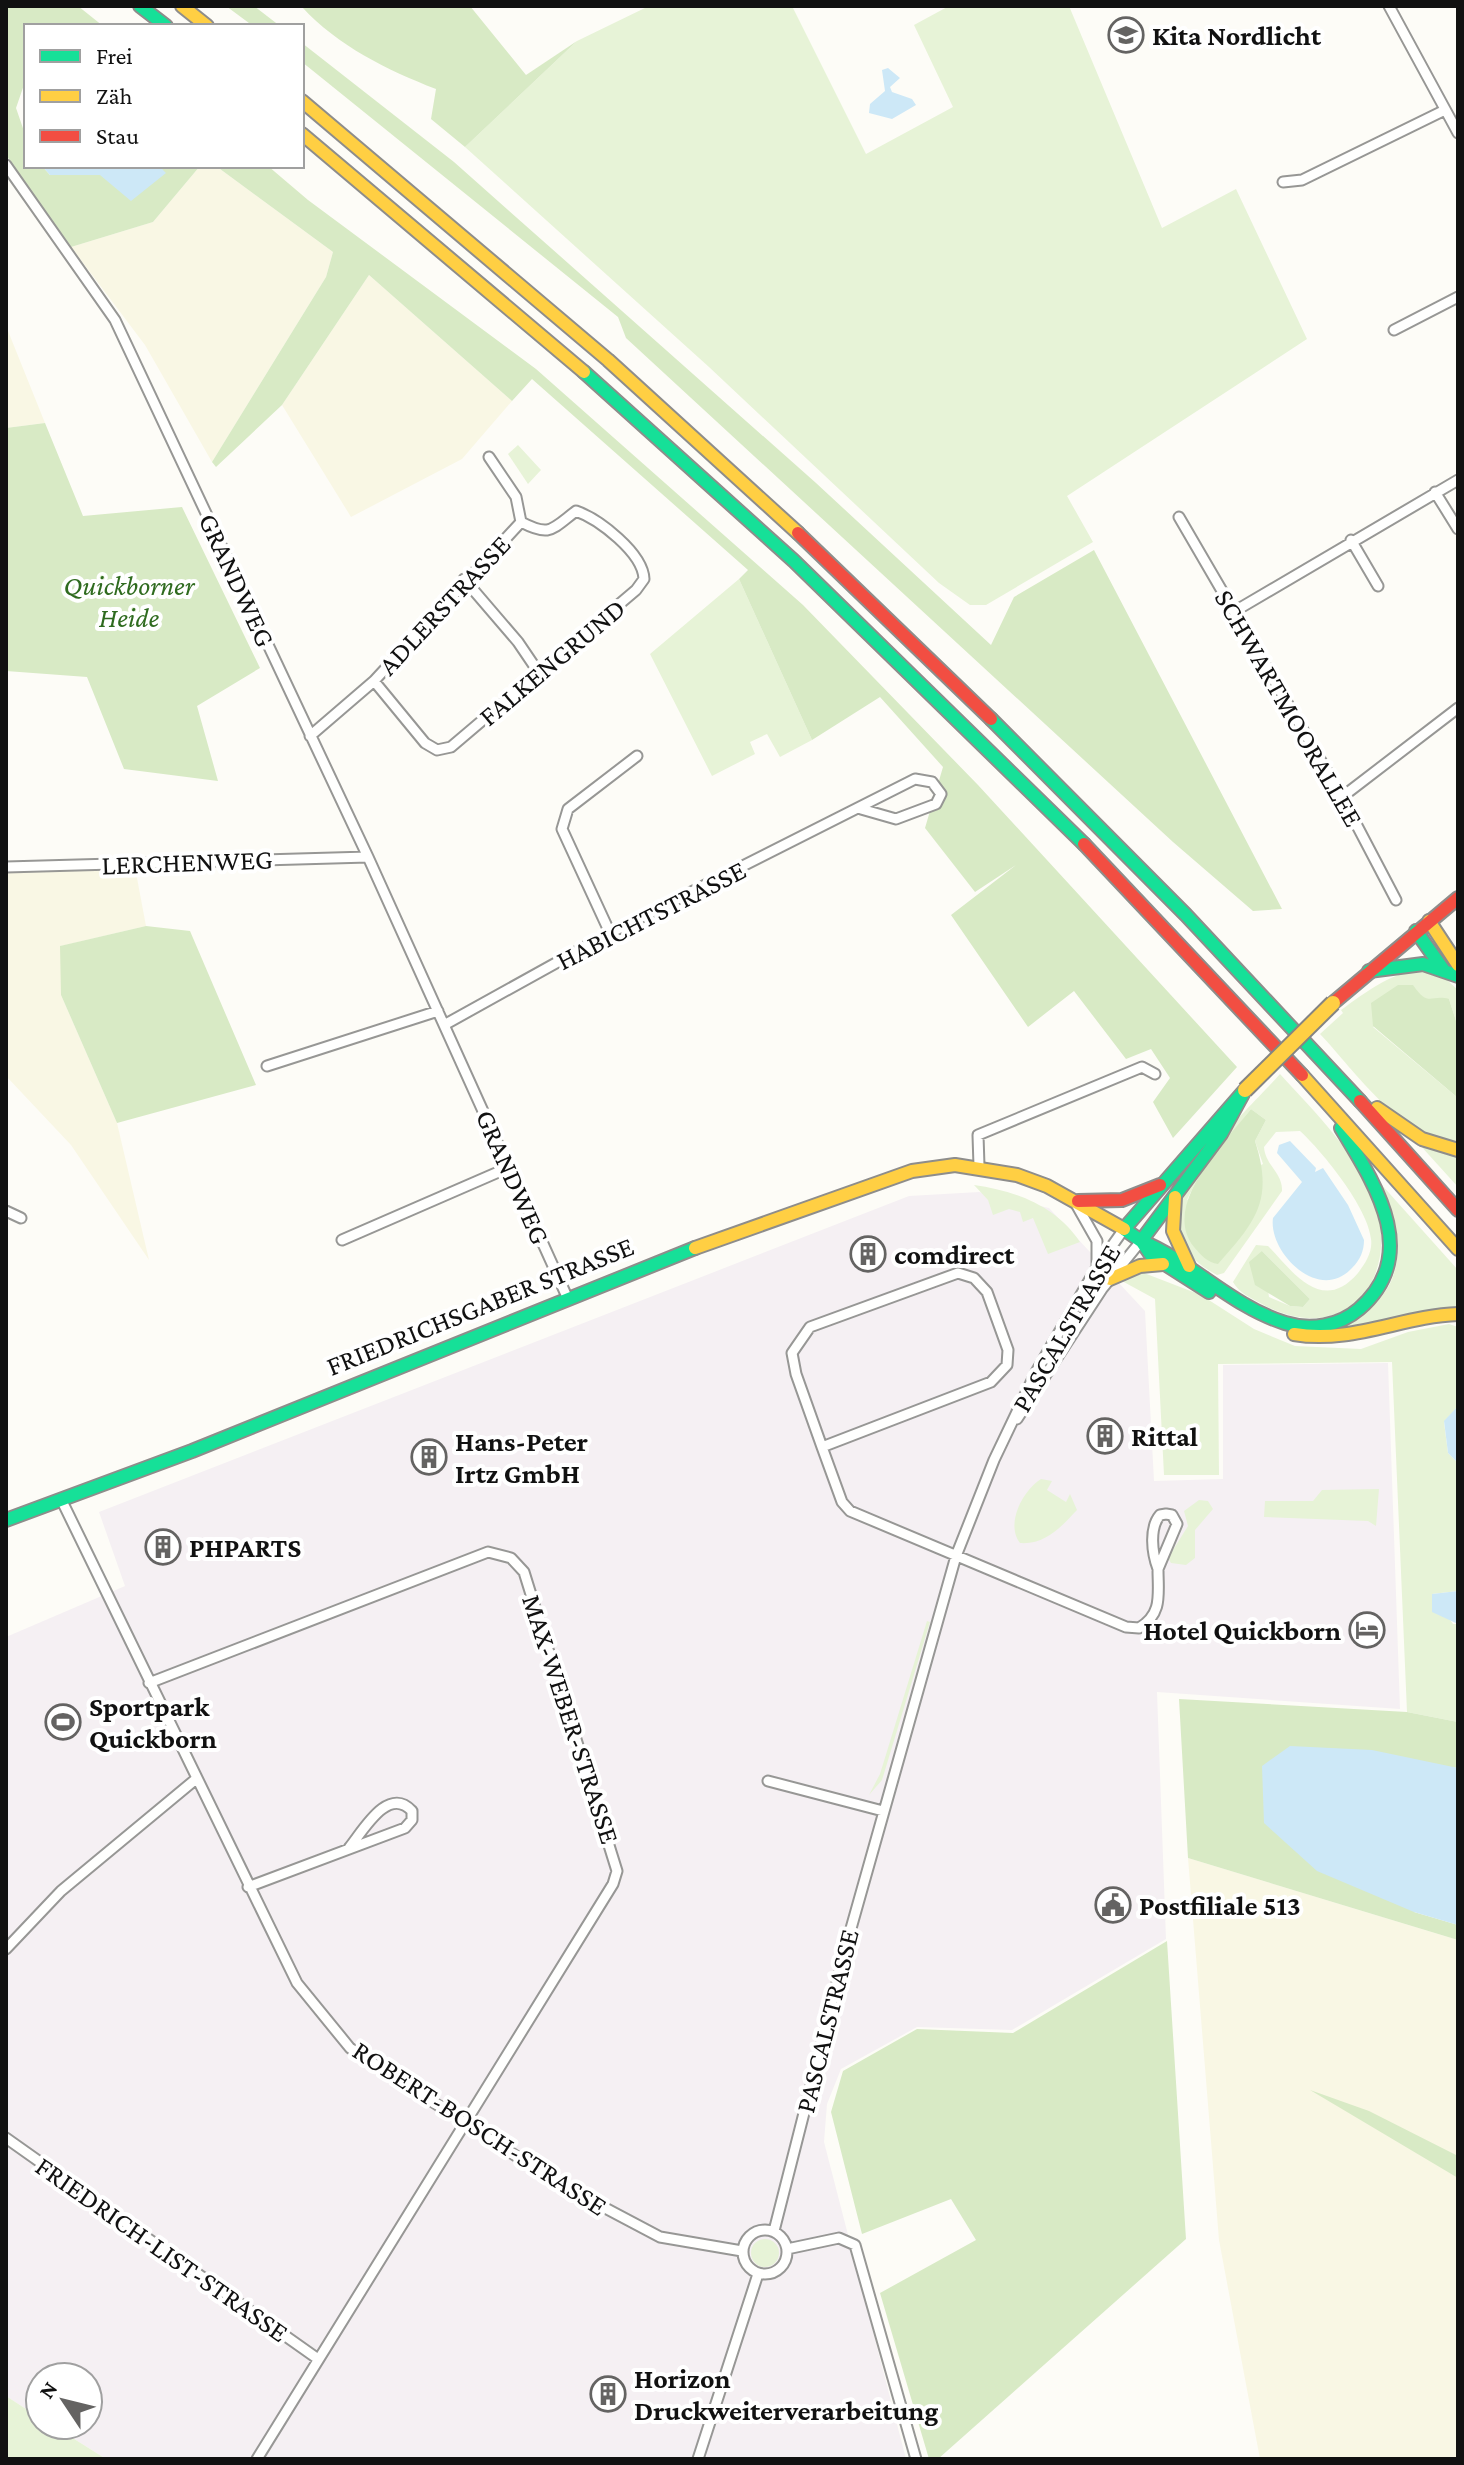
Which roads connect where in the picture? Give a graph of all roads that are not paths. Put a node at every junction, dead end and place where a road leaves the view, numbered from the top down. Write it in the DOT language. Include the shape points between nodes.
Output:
graph roads {
  1 [pos="140,6"];
  2 [pos="182,6"];
  3 [pos="1389,6"];
  4 [pos="163,24"];
  5 [pos="204,24"];
  6 [pos="304,103"];
  7 [pos="1445,110"];
  8 [pos="1458,133"];
  9 [pos="304,136"];
  10 [pos="6,165"];
  11 [pos="1283,182"];
  12 [pos="1458,297"];
  13 [pos="1394,330"];
  14 [pos="489,457"];
  15 [pos="1458,480"];
  16 [pos="1435,492"];
  17 [pos="1179,517"];
  18 [pos="521,522"];
  19 [pos="1458,529"];
  20 [pos="1351,540"];
  21 [pos="464,579"];
  22 [pos="1378,586"];
  23 [pos="1235,611"];
  24 [pos="539,673"];
  25 [pos="374,681"];
  26 [pos="1458,708"];
  27 [pos="310,736"];
  28 [pos="637,756"];
  29 [pos="1342,797"];
  30 [pos="861,809"];
  31 [pos="368,857"];
  32 [pos="6,867"];
  33 [pos="1458,898"];
  34 [pos="1396,900"];
  35 [pos="1429,921"];
  36 [pos="1416,931"];
  37 [pos="610,933"];
  38 [pos="1451,967"];
  39 [pos="1369,971"];
  40 [pos="1458,976"];
  41 [pos="438,1011"];
  42 [pos="444,1025"];
  43 [pos="267,1066"];
  44 [pos="1155,1074"];
  45 [pos="1347,1086"];
  46 [pos="1244,1091"];
  47 [pos="1319,1092"];
  48 [pos="1458,1150"];
  49 [pos="979,1166"];
  50 [pos="510,1167"];
  51 [pos="1160,1185"];
  52 [pos="1175,1197"];
  53 [pos="1074,1201"];
  54 [pos="1458,1210"];
  55 [pos="6,1211"];
  56 [pos="21,1218"];
  57 [pos="1124,1229"];
  58 [pos="342,1240"];
  59 [pos="1141,1241"];
  60 [pos="1458,1249"];
  61 [pos="1163,1264"];
  62 [pos="1097,1267"];
  63 [pos="1190,1267"];
  64 [pos="1110,1279"];
  65 [pos="568,1299"];
  66 [pos="1458,1314"];
  67 [pos="1010,1427"];
  68 [pos="822,1447"];
  69 [pos="61,1499"];
  70 [pos="6,1520"];
  71 [pos="956,1556"];
  72 [pos="1158,1569"];
  73 [pos="149,1683"];
  74 [pos="196,1779"];
  75 [pos="768,1781"];
  76 [pos="883,1811"];
  77 [pos="349,1848"];
  78 [pos="248,1887"];
  79 [pos="6,1949"];
  80 [pos="466,2123"];
  81 [pos="6,2138"];
  82 [pos="774,2231"];
  83 [pos="787,2249"];
  84 [pos="742,2251"];
  85 [pos="758,2274"];
  86 [pos="318,2359"];
  87 [pos="257,2459"];
  88 [pos="698,2459"];
  89 [pos="916,2459"];
  1 -- 4 [label="main road"];
  2 -- 5 [label="main road"];
  3 -- 7 [label="street"];
  6 -- 45 [label="main road" via="618,366 834,563 1095,818"];
  7 -- 8 [label="street"];
  7 -- 11 [label="street" via="1302,180"];
  9 -- 47 [label="main road" via="600,383 825,589 1077,837"];
  10 -- 27 [label="street, GRANDWEG" via="115,320"];
  12 -- 13 [label="street"];
  14 -- 18 [label="street, ADLERSTRASSE" via="516,497"];
  15 -- 16 [label="street"];
  16 -- 19 [label="street"];
  16 -- 20 [label="street"];
  17 -- 23 [label="street, SCHWARTMOORALLEE"];
  18 -- 21 [label="street, ADLERSTRASSE"];
  18 -- 24 [label="street, FALKENGRUND" via="551,531 576,511 587,515 636,557 643,570 636,590"];
  20 -- 22 [label="street"];
  20 -- 23 [label="street"];
  21 -- 24 [label="street"];
  21 -- 25 [label="street, ADLERSTRASSE"];
  23 -- 29 [label="street, SCHWARTMOORALLEE"];
  24 -- 25 [label="street, FALKENGRUND" via="451,747 437,750 425,743"];
  25 -- 27 [label="street, ADLERSTRASSE"];
  26 -- 29 [label="street"];
  27 -- 31 [label="street, GRANDWEG"];
  28 -- 37 [label="street" via="568,809 562,829"];
  29 -- 34 [label="street, SCHWARTMOORALLEE"];
  30 -- 30 [label="street, HABICHTSTRASSE" via="915,779 932,782 941,794 936,804 896,819"];
  30 -- 37 [label="street, HABICHTSTRASSE"];
  31 -- 32 [label="street, LERCHENWEG"];
  31 -- 41 [label="street, GRANDWEG"];
  33 -- 35 [label="main road, FRIEDRICHSGABER STRASSE"];
  35 -- 36 [label="main road, FRIEDRICHSGABER STRASSE"];
  35 -- 38 [label="main road"];
  36 -- 38 [label="main road"];
  36 -- 39 [label="main road, FRIEDRICHSGABER STRASSE"];
  37 -- 42 [label="street, HABICHTSTRASSE"];
  38 -- 39 [label="main road" via="1409,965"];
  38 -- 40 [label="main road"];
  39 -- 46 [label="main road, FRIEDRICHSGABER STRASSE, bridge"];
  41 -- 42 [label="street, GRANDWEG"];
  41 -- 43 [label="street"];
  42 -- 50 [label="street, GRANDWEG"];
  44 -- 49 [label="street" via="1142,1067 978,1135"];
  45 -- 48 [label="main road" via="1413,1134"];
  45 -- 54 [label="main road"];
  46 -- 51 [label="main road, FRIEDRICHSGABER STRASSE"];
  46 -- 52 [label="main road, FRIEDRICHSGABER STRASSE" via="1221,1134"];
  47 -- 60 [label="main road"];
  47 -- 63 [label="main road" via="1387,1217 1392,1252 1376,1293 1347,1319 1307,1327 1265,1315"];
  49 -- 53 [label="main road, FRIEDRICHSGABER STRASSE" via="1033,1180"];
  49 -- 65 [label="main road, FRIEDRICHSGABER STRASSE" via="912,1171 829,1196"];
  50 -- 58 [label="street"];
  50 -- 65 [label="street, GRANDWEG"];
  51 -- 53 [label="main road, FRIEDRICHSGABER STRASSE" via="1122,1200"];
  51 -- 57 [label="main road, FRIEDRICHSGABER STRASSE"];
  52 -- 59 [label="main road, FRIEDRICHSGABER STRASSE"];
  52 -- 63 [label="main road" via="1173,1231"];
  53 -- 57 [label="main road, FRIEDRICHSGABER STRASSE"];
  53 -- 62 [label="street" via="1097,1241"];
  55 -- 56 [label="street"];
  57 -- 59 [label="main road, FRIEDRICHSGABER STRASSE"];
  57 -- 62 [label="street, PASCALSTRASSE"];
  59 -- 61 [label="main road"];
  59 -- 63 [label="main road"];
  59 -- 64 [label="street, PASCALSTRASSE"];
  61 -- 64 [label="main road" via="1140,1266"];
  61 -- 66 [label="main road" via="1245,1314 1300,1336 1333,1339 1424,1315"];
  62 -- 67 [label="street, PASCALSTRASSE"];
  64 -- 67 [label="street, PASCALSTRASSE"];
  65 -- 69 [label="main road, FRIEDRICHSGABER STRASSE"];
  67 -- 71 [label="street, PASCALSTRASSE"];
  68 -- 68 [label="street" via="1003,1373 1008,1350 987,1292 974,1278 958,1273 810,1327 792,1353"];
  68 -- 71 [label="street" via="850,1511"];
  69 -- 70 [label="main road, FRIEDRICHSGABER STRASSE"];
  69 -- 73 [label="street, ROBERT-BOSCH-STRASSE"];
  71 -- 72 [label="street" via="1139,1628 1150,1622 1158,1607"];
  71 -- 76 [label="street, PASCALSTRASSE"];
  72 -- 72 [label="street" via="1177,1524 1172,1515 1160,1515 1153,1526"];
  73 -- 74 [label="street, ROBERT-BOSCH-STRASSE"];
  73 -- 80 [label="street, MAX-WEBER-STRASSE" via="488,1552 511,1558 524,1572 617,1871"];
  74 -- 78 [label="street, ROBERT-BOSCH-STRASSE"];
  74 -- 79 [label="street" via="61,1891"];
  75 -- 76 [label="street"];
  76 -- 82 [label="street, PASCALSTRASSE"];
  77 -- 77 [label="street" via="405,1828 412,1811 396,1802 379,1810"];
  77 -- 78 [label="street"];
  78 -- 80 [label="street, ROBERT-BOSCH-STRASSE" via="297,1983 350,2048"];
  80 -- 84 [label="street, ROBERT-BOSCH-STRASSE" via="618,2218 660,2237"];
  80 -- 86 [label="street, MAX-WEBER-STRASSE"];
  81 -- 86 [label="street, FRIEDRICH-LIST-STRASSE"];
  82 -- 83 [label="street"];
  82 -- 84 [label="street" via="760,2230 746,2239"];
  83 -- 85 [label="street" via="780,2269"];
  83 -- 89 [label="street" via="839,2238 855,2245"];
  84 -- 85 [label="street" via="745,2265"];
  85 -- 88 [label="street"];
  86 -- 87 [label="street, MAX-WEBER-STRASSE"];
}
